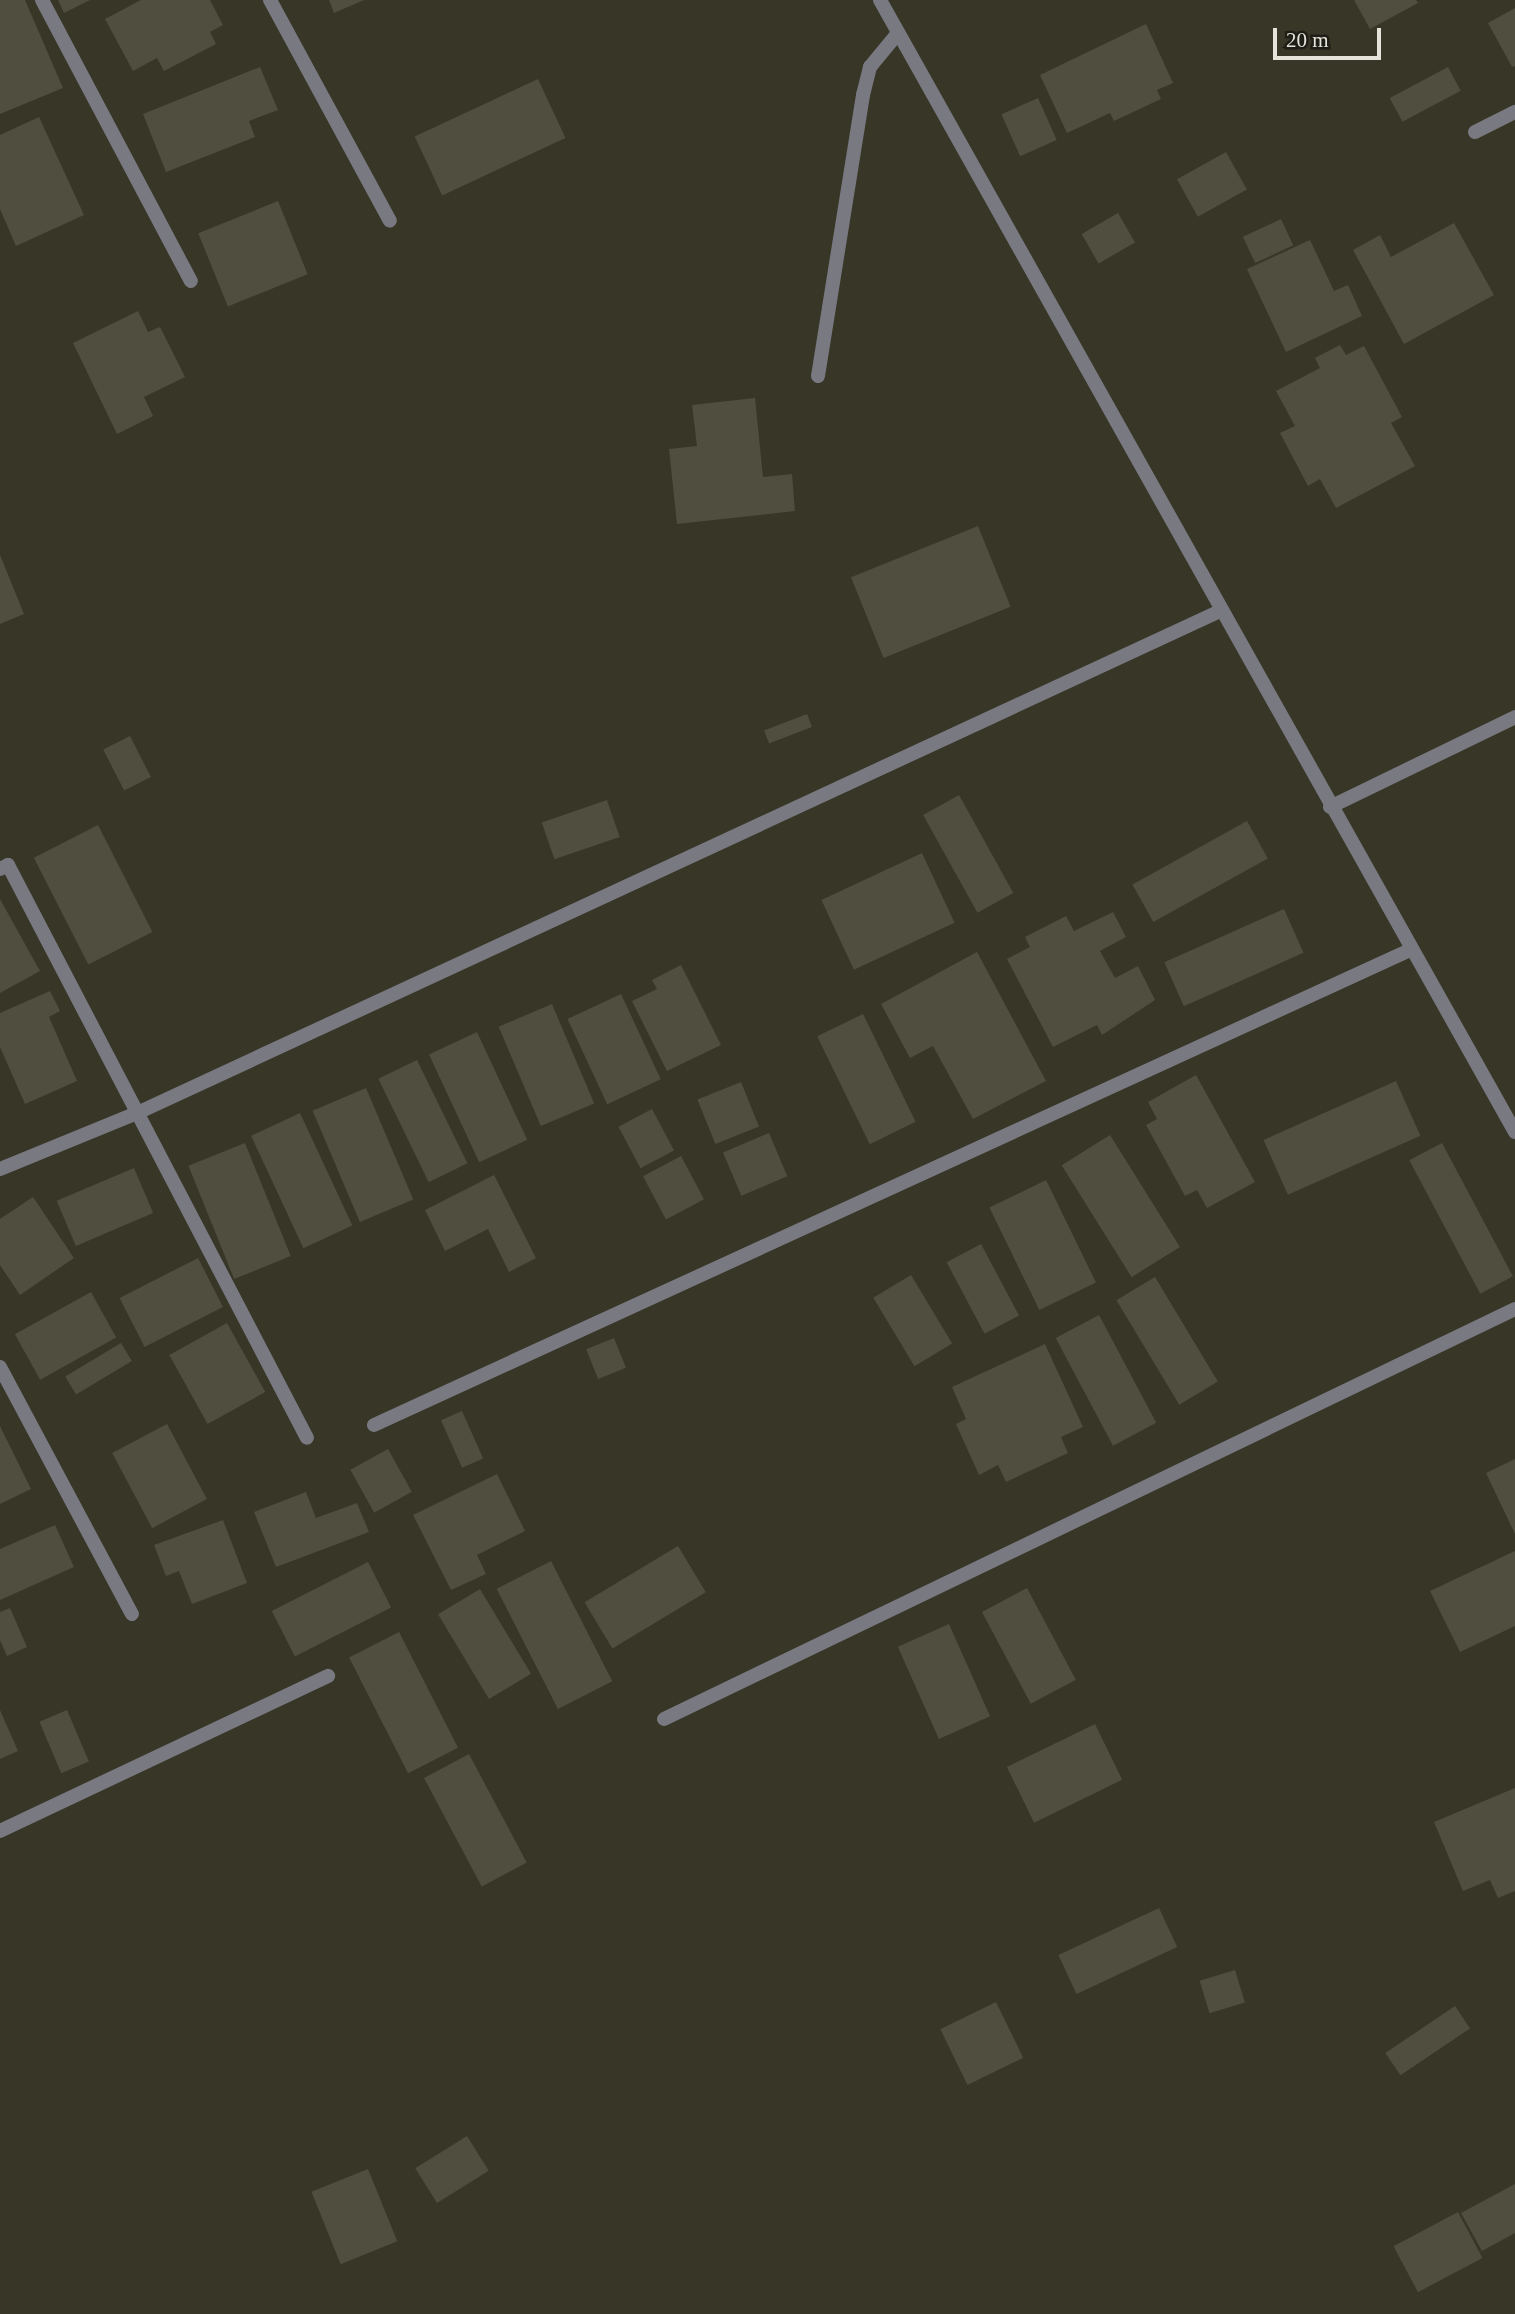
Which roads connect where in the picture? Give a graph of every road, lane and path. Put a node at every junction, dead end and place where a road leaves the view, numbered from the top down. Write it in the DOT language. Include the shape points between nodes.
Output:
graph roads {
  1 [pos="42,0"];
  2 [pos="270,0"];
  3 [pos="880,0"];
  4 [pos="898,33"];
  5 [pos="1515,112"];
  6 [pos="1475,132"];
  7 [pos="390,220"];
  8 [pos="191,281"];
  9 [pos="818,376"];
  10 [pos="1220,611"];
  11 [pos="1515,717"];
  12 [pos="1330,807"];
  13 [pos="0,870"];
  14 [pos="1410,950"];
  15 [pos="135,1114"];
  16 [pos="1513,1126"];
  17 [pos="0,1169"];
  18 [pos="1515,1308"];
  19 [pos="0,1367"];
  20 [pos="374,1424"];
  21 [pos="307,1438"];
  22 [pos="132,1614"];
  23 [pos="328,1676"];
  24 [pos="664,1719"];
  25 [pos="0,1831"];
  1 -- 8 [label="street"];
  2 -- 7 [label="street"];
  3 -- 4 [label="street"];
  4 -- 9 [label="street" via="870,67 863,95"];
  4 -- 10 [label="street"];
  5 -- 6 [label="street"];
  10 -- 12 [label="street"];
  10 -- 15 [label="street"];
  11 -- 12 [label="street"];
  12 -- 14 [label="street"];
  13 -- 15 [label="street" via="8,866"];
  14 -- 16 [label="street"];
  14 -- 20 [label="street"];
  15 -- 17 [label="street"];
  15 -- 21 [label="street"];
  18 -- 24 [label="street"];
  19 -- 22 [label="street"];
  23 -- 25 [label="street"];
}
